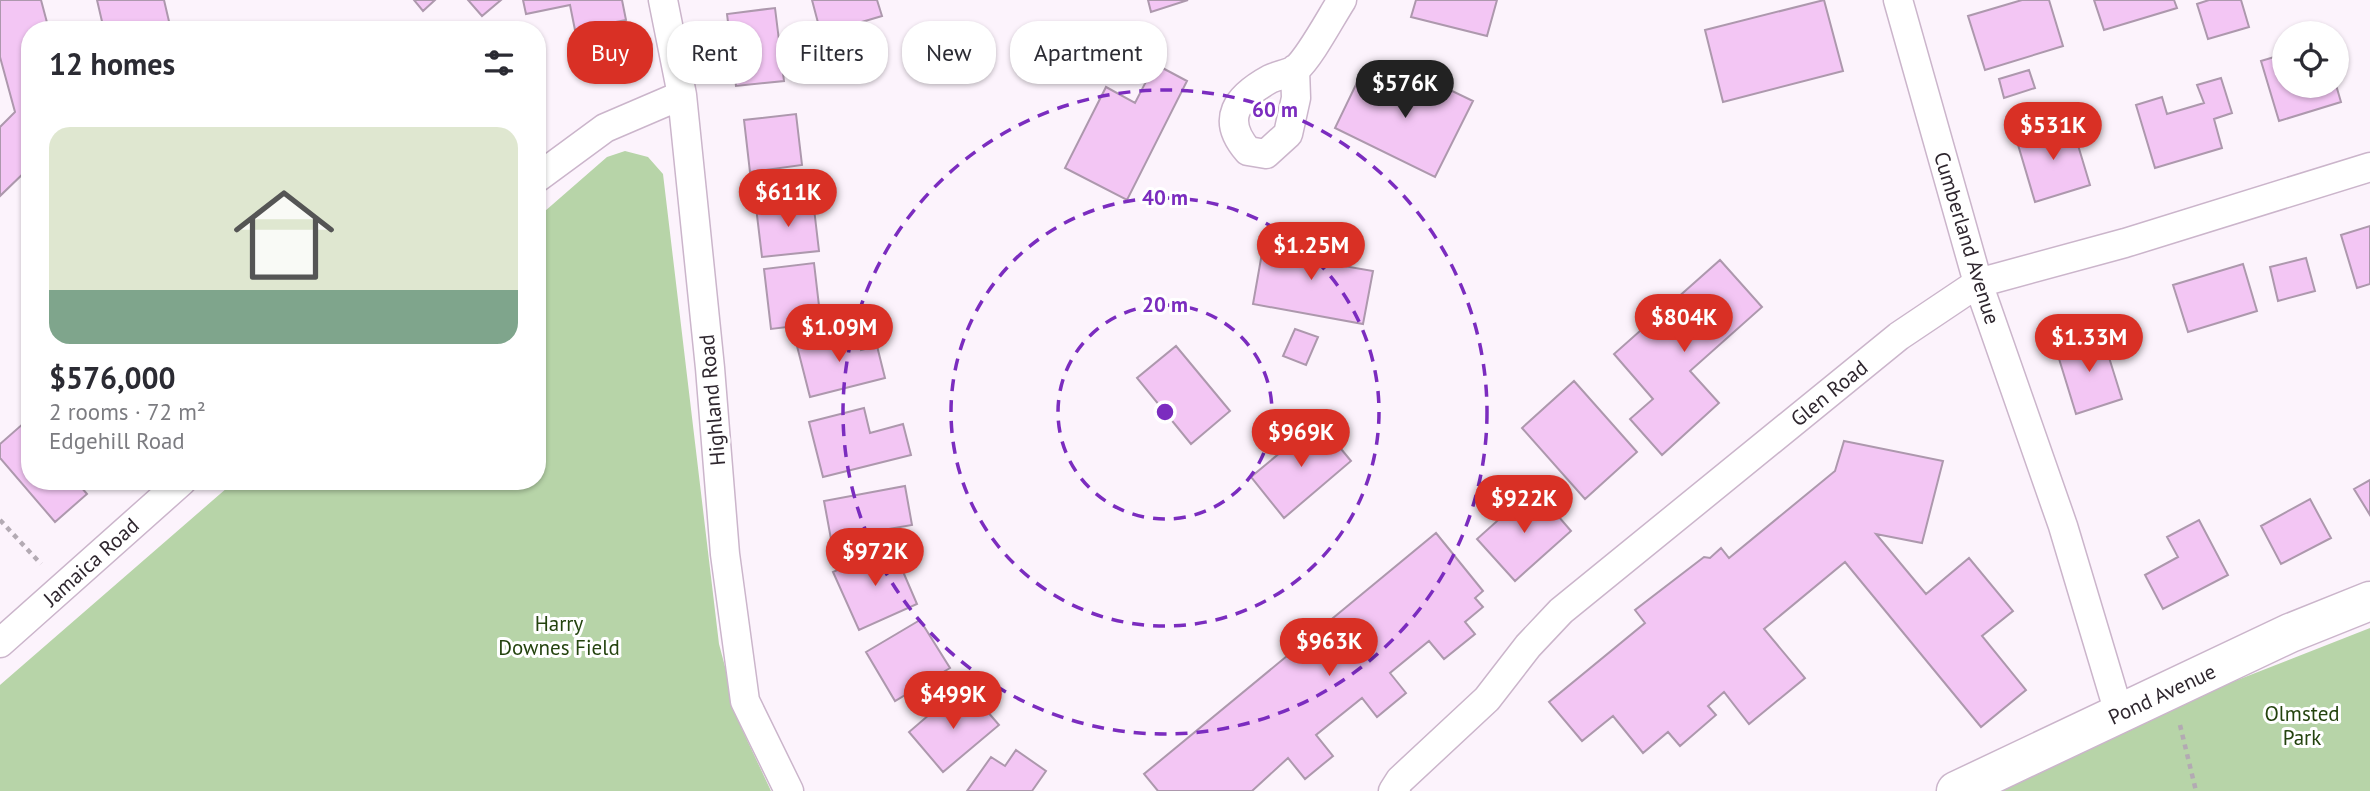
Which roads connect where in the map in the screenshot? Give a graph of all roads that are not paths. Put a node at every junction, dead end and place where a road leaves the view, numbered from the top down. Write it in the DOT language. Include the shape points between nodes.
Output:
graph roads {
  1 [pos="663,0"];
  2 [pos="1342,0"];
  3 [pos="1898,0"];
  4 [pos="1295,69"];
  5 [pos="682,95"];
  6 [pos="2370,167"];
  7 [pos="546,171"];
  8 [pos="1978,284"];
  9 [pos="172,490"];
  10 [pos="2370,601"];
  11 [pos="0,643"];
  12 [pos="2119,713"];
  13 [pos="789,791"];
  14 [pos="1393,791"];
  15 [pos="1956,791"];
  1 -- 5 [label="street, Highland Road"];
  2 -- 4 [label="street"];
  3 -- 8 [label="street, Cumberland Avenue"];
  5 -- 7 [label="street" via="605,128"];
  5 -- 13 [label="street, Highland Road" via="734,631 745,701"];
  6 -- 8 [label="street, Glen Road"];
  8 -- 12 [label="street, Cumberland Avenue" via="2063,526"];
  8 -- 14 [label="street, Glen Road" via="1899,336 1561,611 1487,699"];
  9 -- 11 [label="street, Jamaica Road"];
  10 -- 12 [label="main road, Pond Avenue"];
  12 -- 15 [label="main road, Pond Avenue"];
}
